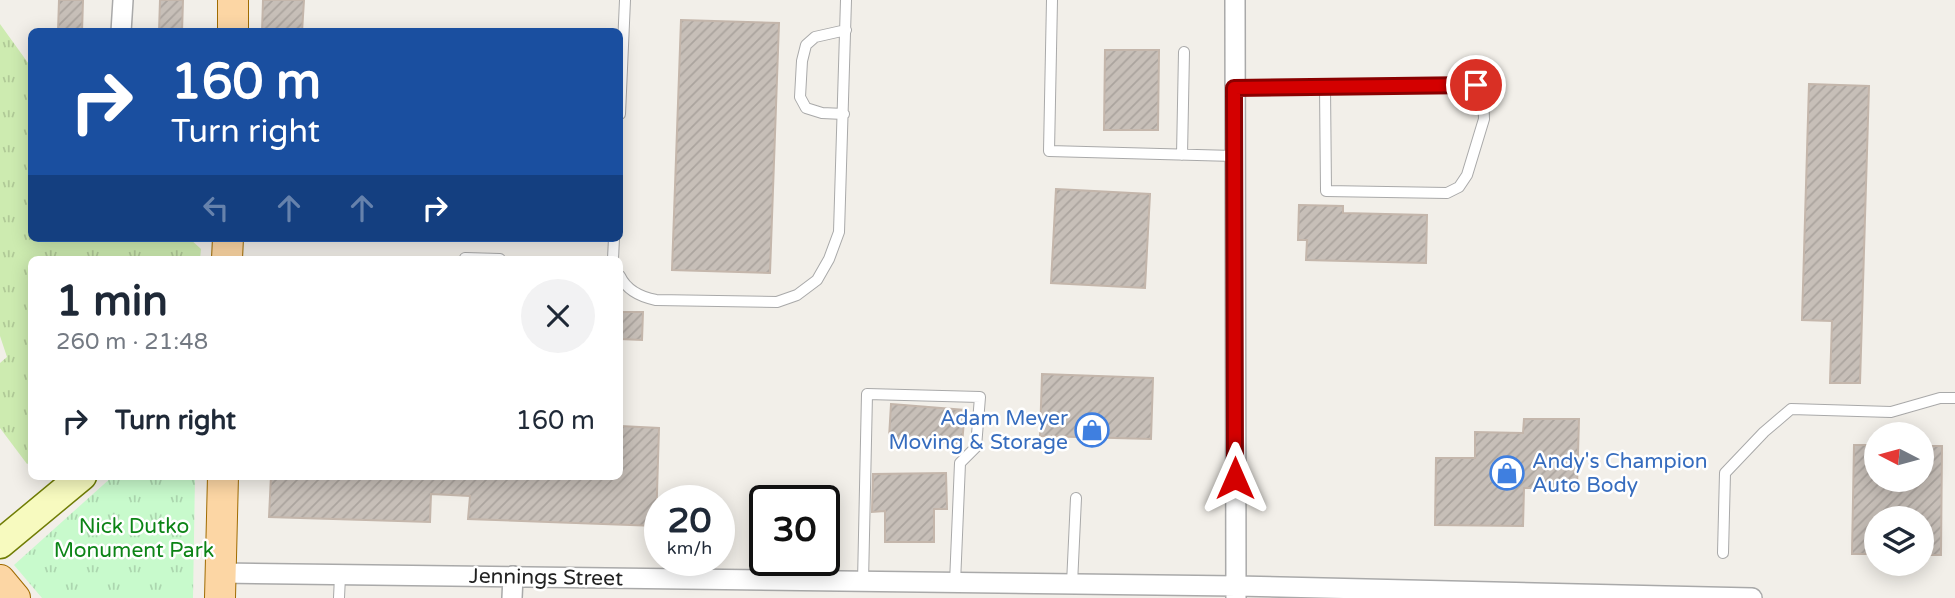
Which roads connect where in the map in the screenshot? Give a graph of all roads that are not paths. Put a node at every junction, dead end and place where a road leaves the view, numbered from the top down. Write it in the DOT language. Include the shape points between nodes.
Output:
graph roads {
  1 [pos="123,0"];
  2 [pos="233,0"];
  3 [pos="625,0"];
  4 [pos="846,0"];
  5 [pos="1052,0"];
  6 [pos="1235,0"];
  7 [pos="121,28"];
  8 [pos="233,28"];
  9 [pos="846,30"];
  10 [pos="623,46"];
  11 [pos="1184,52"];
  12 [pos="1234,88"];
  13 [pos="1325,88"];
  14 [pos="844,114"];
  15 [pos="1182,155"];
  16 [pos="1234,156"];
  17 [pos="623,282"];
  18 [pos="1955,398"];
  19 [pos="77,480"];
  20 [pos="223,480"];
  21 [pos="1076,498"];
  22 [pos="0,544"];
  23 [pos="1723,553"];
  24 [pos="340,576"];
  25 [pos="513,576"];
  26 [pos="0,580"];
  27 [pos="863,582"];
  28 [pos="955,583"];
  29 [pos="1072,584"];
  30 [pos="221,586"];
  31 [pos="912,590"];
  32 [pos="1236,592"];
  33 [pos="1639,597"];
  34 [pos="15,598"];
  35 [pos="339,598"];
  36 [pos="512,598"];
  37 [pos="1752,598"];
  1 -- 7 [label="street"];
  2 -- 8 [label="main road"];
  3 -- 10 [label="lane"];
  4 -- 9 [label="lane"];
  5 -- 15 [label="lane" via="1049,151"];
  6 -- 12 [label="street"];
  9 -- 14 [label="lane"];
  9 -- 14 [label="lane" via="815,37 806,45 800,97 806,108"];
  11 -- 15 [label="lane"];
  12 -- 13 [label="lane"];
  12 -- 16 [label="street"];
  13 -- 13 [label="lane" via="1476,85 1483,95 1484,119 1459,187 1447,193 1326,191"];
  14 -- 17 [label="lane" via="839,232 817,280 797,295 777,302 656,300 640,297"];
  15 -- 16 [label="lane"];
  16 -- 32 [label="street"];
  18 -- 23 [label="lane" via="1891,412 1791,409 1725,473"];
  19 -- 22 [label="street"];
  20 -- 30 [label="main road"];
  21 -- 29 [label="lane"];
  24 -- 25 [label="street, Jennings Street"];
  24 -- 30 [label="street, Jennings Street"];
  24 -- 35 [label="lane"];
  25 -- 27 [label="street, Jennings Street"];
  25 -- 36 [label="street"];
  26 -- 34 [label="main road"];
  27 -- 28 [label="lane" via="867,394 980,397 975,447 960,463"];
  27 -- 31 [label="street, Jennings Street"];
  28 -- 29 [label="street, Jennings Street"];
  28 -- 31 [label="street, Jennings Street"];
  29 -- 32 [label="street, Jennings Street"];
  32 -- 33 [label="street, Jennings Street"];
  33 -- 37 [label="street, Jennings Street"];
}
